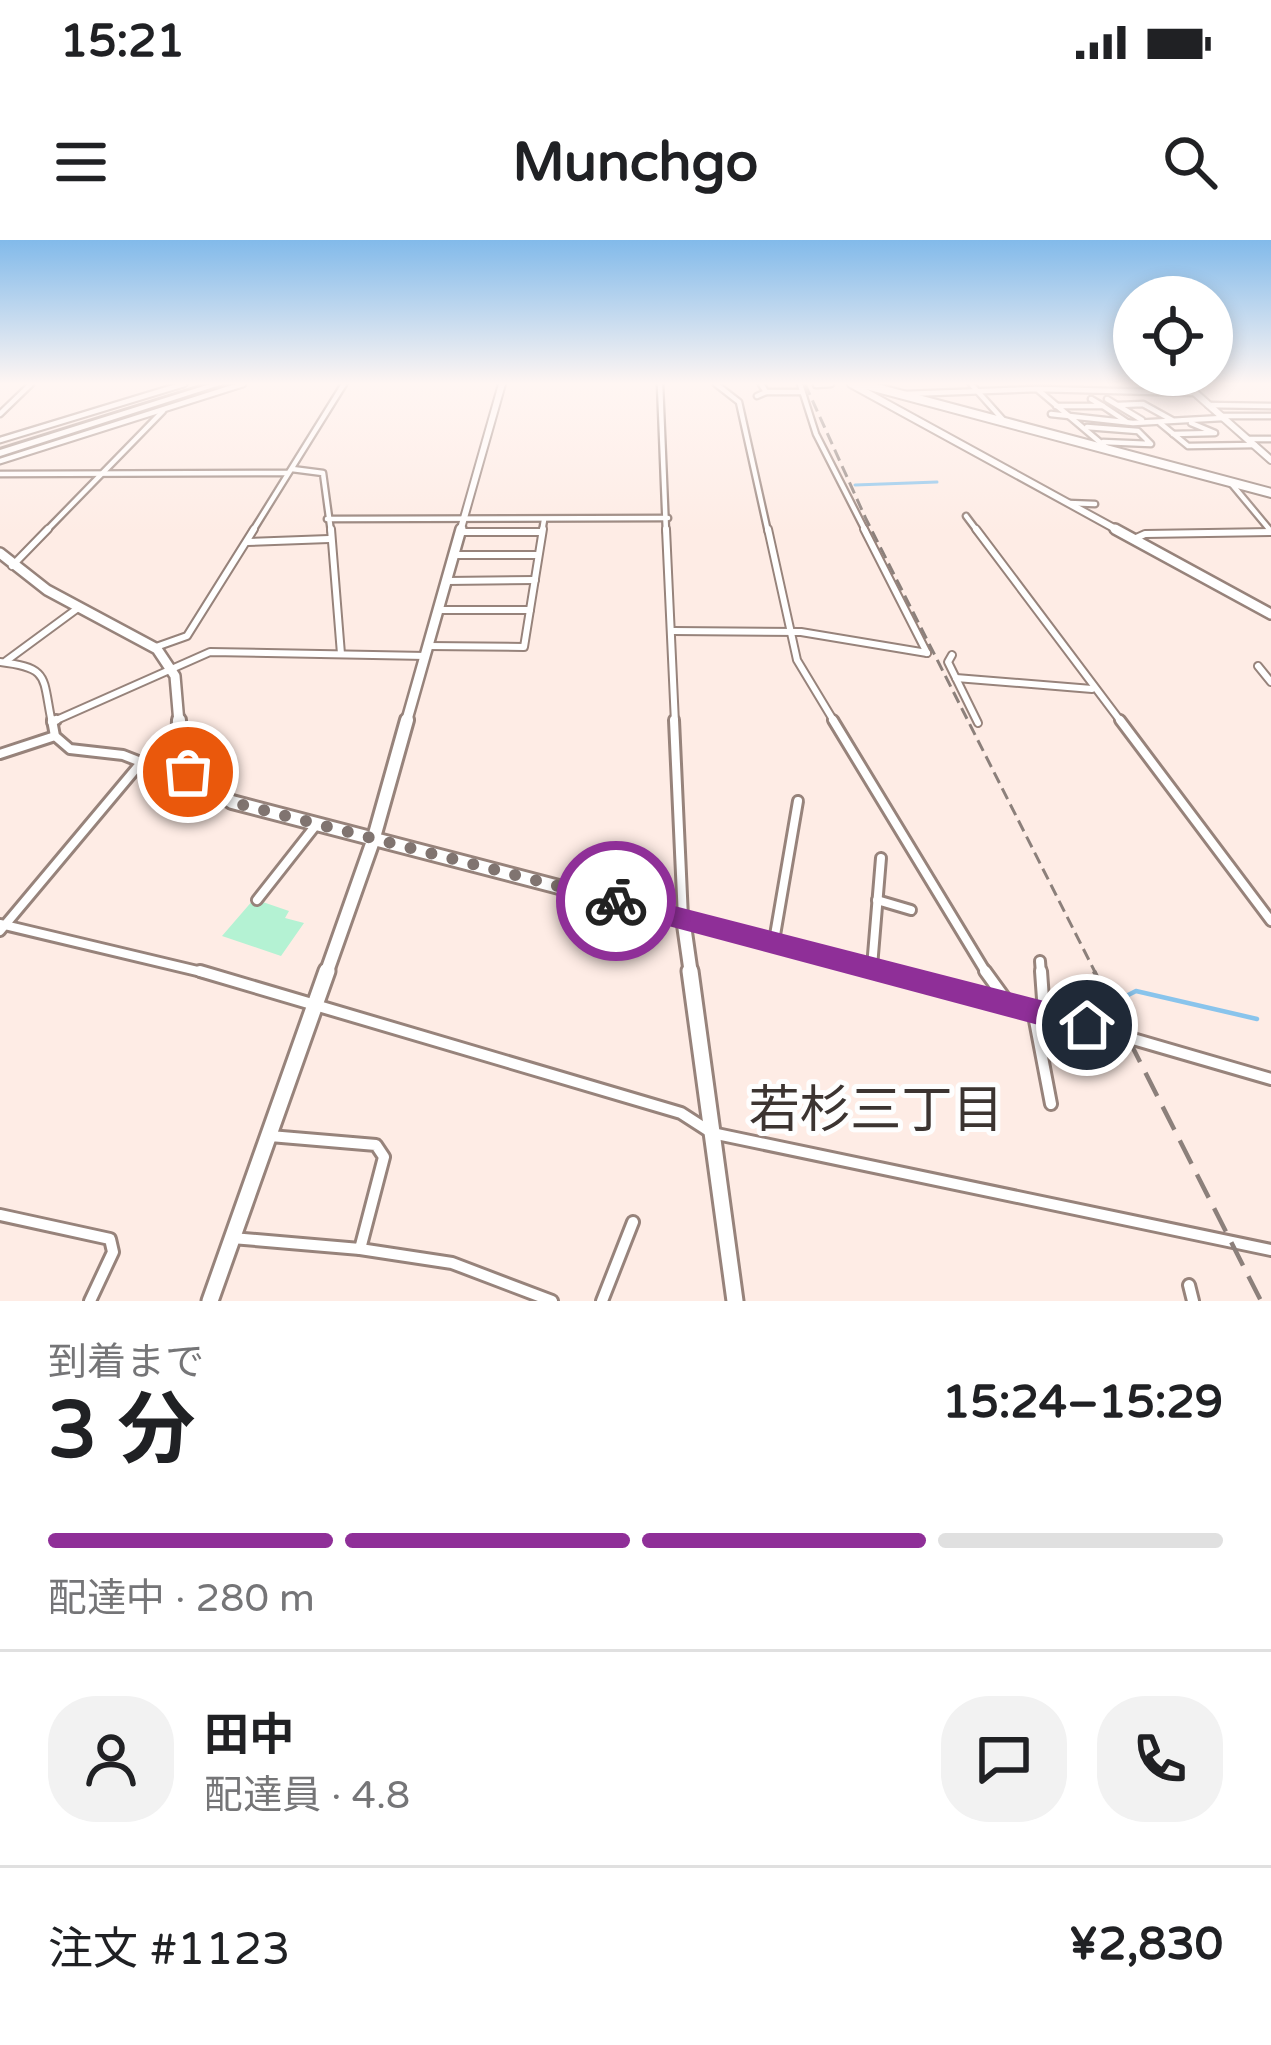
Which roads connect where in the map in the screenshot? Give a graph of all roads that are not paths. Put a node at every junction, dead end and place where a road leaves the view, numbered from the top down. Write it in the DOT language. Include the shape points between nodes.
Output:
graph roads {
  1 [pos="49,434"];
  2 [pos="54,434"];
  3 [pos="57,434"];
  4 [pos="66,434"];
  5 [pos="141,434"];
  6 [pos="313,434"];
  7 [pos="488,434"];
  8 [pos="663,434"];
  9 [pos="746,434"];
  10 [pos="816,434"];
  11 [pos="941,434"];
  12 [pos="1048,434"];
  13 [pos="1091,434"];
  14 [pos="1141,434"];
  15 [pos="1173,434"];
  16 [pos="1193,434"];
  17 [pos="1216,434"];
  18 [pos="1241,434"];
  19 [pos="1271,439"];
  20 [pos="1102,442"];
  21 [pos="1251,442"];
  22 [pos="1236,445"];
  23 [pos="1109,450"];
  24 [pos="0,451"];
  25 [pos="1271,460"];
  26 [pos="290,471"];
  27 [pos="104,473"];
  28 [pos="0,474"];
  29 [pos="1230,482"];
  30 [pos="1271,493"];
  31 [pos="1068,503"];
  32 [pos="1095,504"];
  33 [pos="966,516"];
  34 [pos="668,518"];
  35 [pos="327,519"];
  36 [pos="544,520"];
  37 [pos="463,525"];
  38 [pos="1271,531"];
  39 [pos="542,532"];
  40 [pos="329,539"];
  41 [pos="1134,539"];
  42 [pos="245,542"];
  43 [pos="0,553"];
  44 [pos="454,555"];
  45 [pos="538,555"];
  46 [pos="12,566"];
  47 [pos="447,580"];
  48 [pos="535,580"];
  49 [pos="78,608"];
  50 [pos="439,610"];
  51 [pos="530,610"];
  52 [pos="1271,614"];
  53 [pos="674,631"];
  54 [pos="788,632"];
  55 [pos="156,647"];
  56 [pos="427,651"];
  57 [pos="341,654"];
  58 [pos="952,655"];
  59 [pos="1,664"];
  60 [pos="1258,666"];
  61 [pos="172,670"];
  62 [pos="956,678"];
  63 [pos="1271,682"];
  64 [pos="1094,690"];
  65 [pos="52,722"];
  66 [pos="978,723"];
  67 [pos="55,736"];
  68 [pos="0,754"];
  69 [pos="139,765"];
  70 [pos="188,772"];
  71 [pos="798,801"];
  72 [pos="316,825"];
  73 [pos="373,841"];
  74 [pos="880,858"];
  75 [pos="257,900"];
  76 [pos="877,900"];
  77 [pos="911,910"];
  78 [pos="683,918"];
  79 [pos="1271,921"];
  80 [pos="2,926"];
  81 [pos="774,941"];
  82 [pos="1040,961"];
  83 [pos="872,967"];
  84 [pos="1008,1003"];
  85 [pos="314,1007"];
  86 [pos="1038,1011"];
  87 [pos="1271,1079"];
  88 [pos="1051,1104"];
  89 [pos="712,1133"];
  90 [pos="268,1136"];
  91 [pos="0,1215"];
  92 [pos="633,1222"];
  93 [pos="232,1238"];
  94 [pos="360,1249"];
  95 [pos="1271,1250"];
  96 [pos="1189,1286"];
  97 [pos="90,1301"];
  98 [pos="210,1301"];
  99 [pos="552,1301"];
  100 [pos="602,1301"];
  101 [pos="735,1301"];
  102 [pos="1192,1301"];
  1 -- 24 [label="street"];
  2 -- 24 [label="highway"];
  3 -- 24 [label="highway"];
  4 -- 24 [label="street"];
  5 -- 27 [label="street"];
  6 -- 26 [label="street"];
  7 -- 37 [label="street"];
  8 -- 34 [label="street"];
  9 -- 54 [label="street"];
  10 -- 54 [label="street" via="927,653"];
  11 -- 31 [label="street"];
  12 -- 23 [label="main road"];
  13 -- 20 [label="street"];
  14 -- 20 [label="street" via="1151,444"];
  15 -- 16 [label="street"];
  15 -- 22 [label="street" via="1188,446"];
  17 -- 22 [label="street"];
  18 -- 21 [label="street"];
  19 -- 21 [label="street"];
  20 -- 23 [label="street"];
  21 -- 22 [label="street"];
  21 -- 25 [label="street"];
  23 -- 29 [label="main road"];
  26 -- 27 [label="street"];
  26 -- 35 [label="street" via="321,470"];
  26 -- 42 [label="street"];
  27 -- 28 [label="street"];
  27 -- 46 [label="street"];
  29 -- 30 [label="main road"];
  29 -- 38 [label="street"];
  31 -- 32 [label="street"];
  31 -- 41 [label="street"];
  33 -- 64 [label="street"];
  34 -- 36 [label="street"];
  34 -- 53 [label="street"];
  35 -- 37 [label="street"];
  35 -- 40 [label="street"];
  36 -- 37 [label="street"];
  36 -- 39 [label="street"];
  37 -- 39 [label="street"];
  37 -- 44 [label="street"];
  38 -- 41 [label="street"];
  39 -- 45 [label="street"];
  40 -- 42 [label="street"];
  40 -- 57 [label="street"];
  41 -- 52 [label="street"];
  42 -- 55 [label="street" via="187,636"];
  43 -- 46 [label="street"];
  44 -- 45 [label="street"];
  44 -- 47 [label="street"];
  45 -- 48 [label="street"];
  46 -- 49 [label="street"];
  47 -- 48 [label="street"];
  47 -- 50 [label="street"];
  48 -- 51 [label="street"];
  49 -- 55 [label="street"];
  49 -- 59 [label="street"];
  50 -- 51 [label="street"];
  50 -- 56 [label="street"];
  51 -- 56 [label="street" via="524,647"];
  53 -- 54 [label="street"];
  53 -- 78 [label="street"];
  54 -- 84 [label="street" via="796,660 869,784"];
  55 -- 61 [label="street"];
  56 -- 57 [label="street"];
  56 -- 73 [label="street"];
  57 -- 61 [label="street" via="211,652"];
  58 -- 62 [label="street"];
  59 -- 65 [label="street" via="32,666 42,676"];
  60 -- 63 [label="street"];
  61 -- 65 [label="street"];
  61 -- 70 [label="street"];
  62 -- 64 [label="street"];
  62 -- 66 [label="street"];
  64 -- 79 [label="street"];
  65 -- 67 [label="street"];
  67 -- 68 [label="street"];
  67 -- 69 [label="street" via="70,749 123,755"];
  69 -- 70 [label="street"];
  69 -- 80 [label="street"];
  70 -- 72 [label="street" via="232,802"];
  71 -- 81 [label="street"];
  72 -- 73 [label="street"];
  72 -- 75 [label="street"];
  73 -- 78 [label="street"];
  73 -- 85 [label="street"];
  74 -- 76 [label="street"];
  76 -- 77 [label="street"];
  76 -- 83 [label="street"];
  78 -- 81 [label="street"];
  78 -- 89 [label="street"];
  80 -- 85 [label="street" via="153,957"];
  81 -- 83 [label="street"];
  82 -- 86 [label="street"];
  83 -- 84 [label="street"];
  84 -- 86 [label="street"];
  85 -- 89 [label="street" via="681,1113"];
  85 -- 90 [label="street"];
  86 -- 87 [label="street"];
  86 -- 88 [label="street"];
  89 -- 95 [label="street"];
  89 -- 101 [label="street"];
  90 -- 93 [label="street"];
  90 -- 94 [label="street" via="376,1145 384,1157"];
  91 -- 97 [label="street" via="110,1239"];
  92 -- 100 [label="street"];
  93 -- 94 [label="street"];
  93 -- 98 [label="street"];
  94 -- 99 [label="street" via="452,1263"];
  96 -- 102 [label="street"];
}
